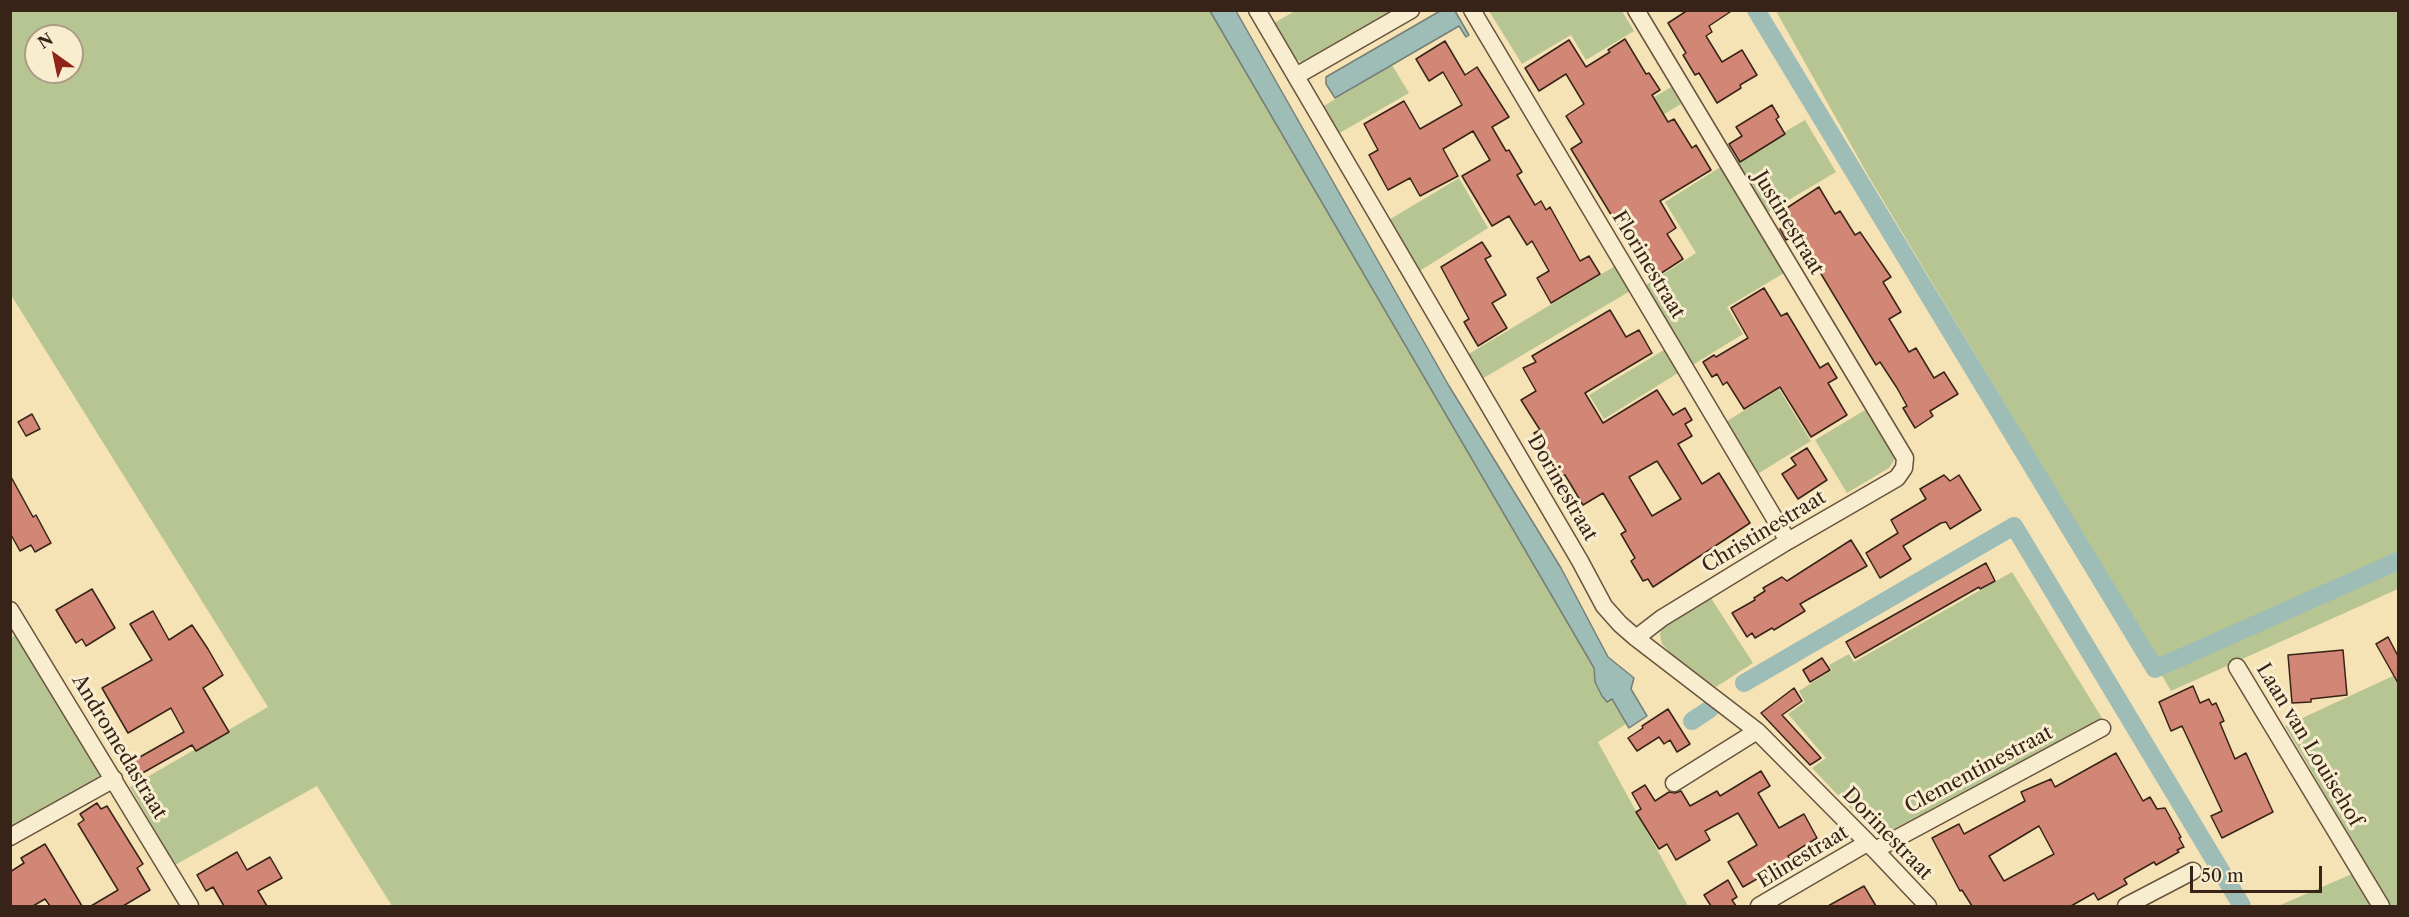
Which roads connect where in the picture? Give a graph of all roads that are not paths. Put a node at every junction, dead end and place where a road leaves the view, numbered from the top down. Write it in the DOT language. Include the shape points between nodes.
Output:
graph roads {
  1 [pos="1257,10"];
  2 [pos="1411,10"];
  3 [pos="1472,10"];
  4 [pos="1636,10"];
  5 [pos="1296,76"];
  6 [pos="1905,458"];
  7 [pos="1788,541"];
  8 [pos="10,610"];
  9 [pos="1636,638"];
  10 [pos="2237,667"];
  11 [pos="2102,728"];
  12 [pos="1757,731"];
  13 [pos="114,779"];
  14 [pos="1674,783"];
  15 [pos="10,837"];
  16 [pos="1871,846"];
  17 [pos="2193,871"];
  18 [pos="190,906"];
  19 [pos="1760,906"];
  20 [pos="1928,906"];
  21 [pos="2126,906"];
  22 [pos="2381,906"];
  1 -- 5 [label="street, Dorinestraat"];
  2 -- 5 [label="street"];
  3 -- 7 [label="street, Florinestraat"];
  4 -- 6 [label="street, Justinestraat"];
  5 -- 9 [label="street, Dorinestraat" via="1604,606"];
  6 -- 7 [label="street, Christinestraat" via="1898,478"];
  7 -- 9 [label="street, Christinestraat"];
  8 -- 13 [label="street, Andromedastraat"];
  9 -- 12 [label="street, Dorinestraat"];
  10 -- 22 [label="street, Laan van Louisehof"];
  11 -- 16 [label="street, Clementinestraat"];
  12 -- 14 [label="street"];
  12 -- 16 [label="street, Dorinestraat"];
  13 -- 15 [label="street"];
  13 -- 18 [label="street, Andromedastraat"];
  16 -- 19 [label="street, Elinestraat"];
  16 -- 20 [label="street, Dorinestraat"];
  17 -- 21 [label="street"];
}
